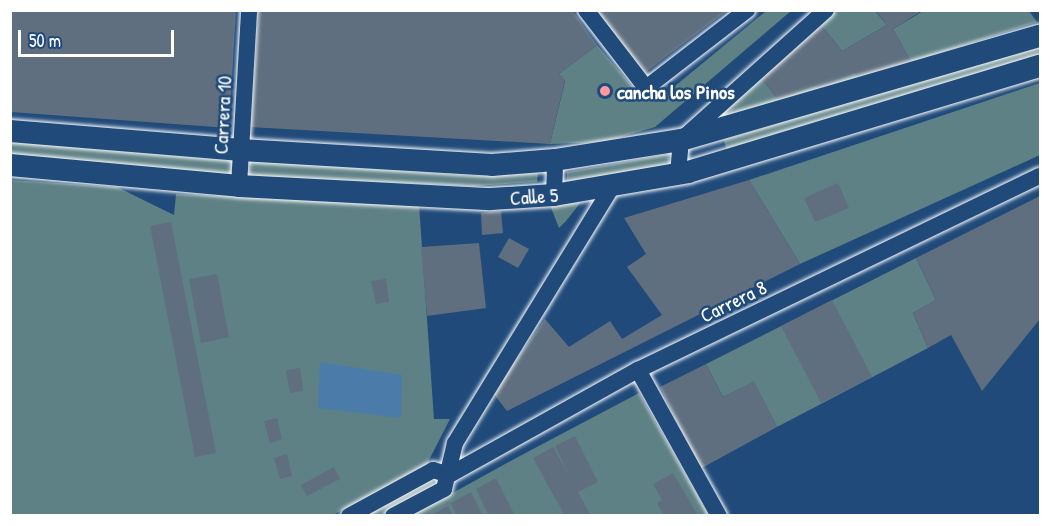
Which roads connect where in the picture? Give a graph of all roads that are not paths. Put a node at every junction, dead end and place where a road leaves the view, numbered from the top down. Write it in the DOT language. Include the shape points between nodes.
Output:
graph roads {
  1 [pos="249,10"];
  2 [pos="586,10"];
  3 [pos="747,10"];
  4 [pos="820,13"];
  5 [pos="1041,36"];
  6 [pos="1041,66"];
  7 [pos="10,131"];
  8 [pos="681,140"];
  9 [pos="241,150"];
  10 [pos="555,160"];
  11 [pos="10,165"];
  12 [pos="678,174"];
  13 [pos="1041,176"];
  14 [pos="238,186"];
  15 [pos="612,188"];
  16 [pos="554,195"];
  17 [pos="638,370"];
  18 [pos="449,475"];
  19 [pos="349,516"];
  20 [pos="393,516"];
  21 [pos="719,516"];
  1 -- 9 [label="street, Carrera 10"];
  2 -- 3 [label="street" via="646,88"];
  4 -- 8 [label="street"];
  5 -- 8 [label="main road, Calle 5"];
  6 -- 12 [label="main road, Calle 5"];
  7 -- 9 [label="main road, Calle 5"];
  8 -- 10 [label="main road, Calle 5"];
  8 -- 12 [label="street"];
  9 -- 10 [label="main road, Calle 5" via="492,165"];
  9 -- 14 [label="street, Carrera 10"];
  10 -- 16 [label="street"];
  11 -- 14 [label="main road, Calle 5"];
  12 -- 15 [label="main road, Calle 5"];
  13 -- 17 [label="street, Carrera 8"];
  14 -- 16 [label="main road, Calle 5" via="491,199"];
  15 -- 16 [label="main road, Calle 5"];
  15 -- 18 [label="street" via="455,443"];
  17 -- 18 [label="street, Carrera 8"];
  17 -- 21 [label="street"];
  18 -- 19 [label="street, Carrera 8" via="433,470"];
  18 -- 20 [label="street, Carrera 8" via="444,489"];
}
